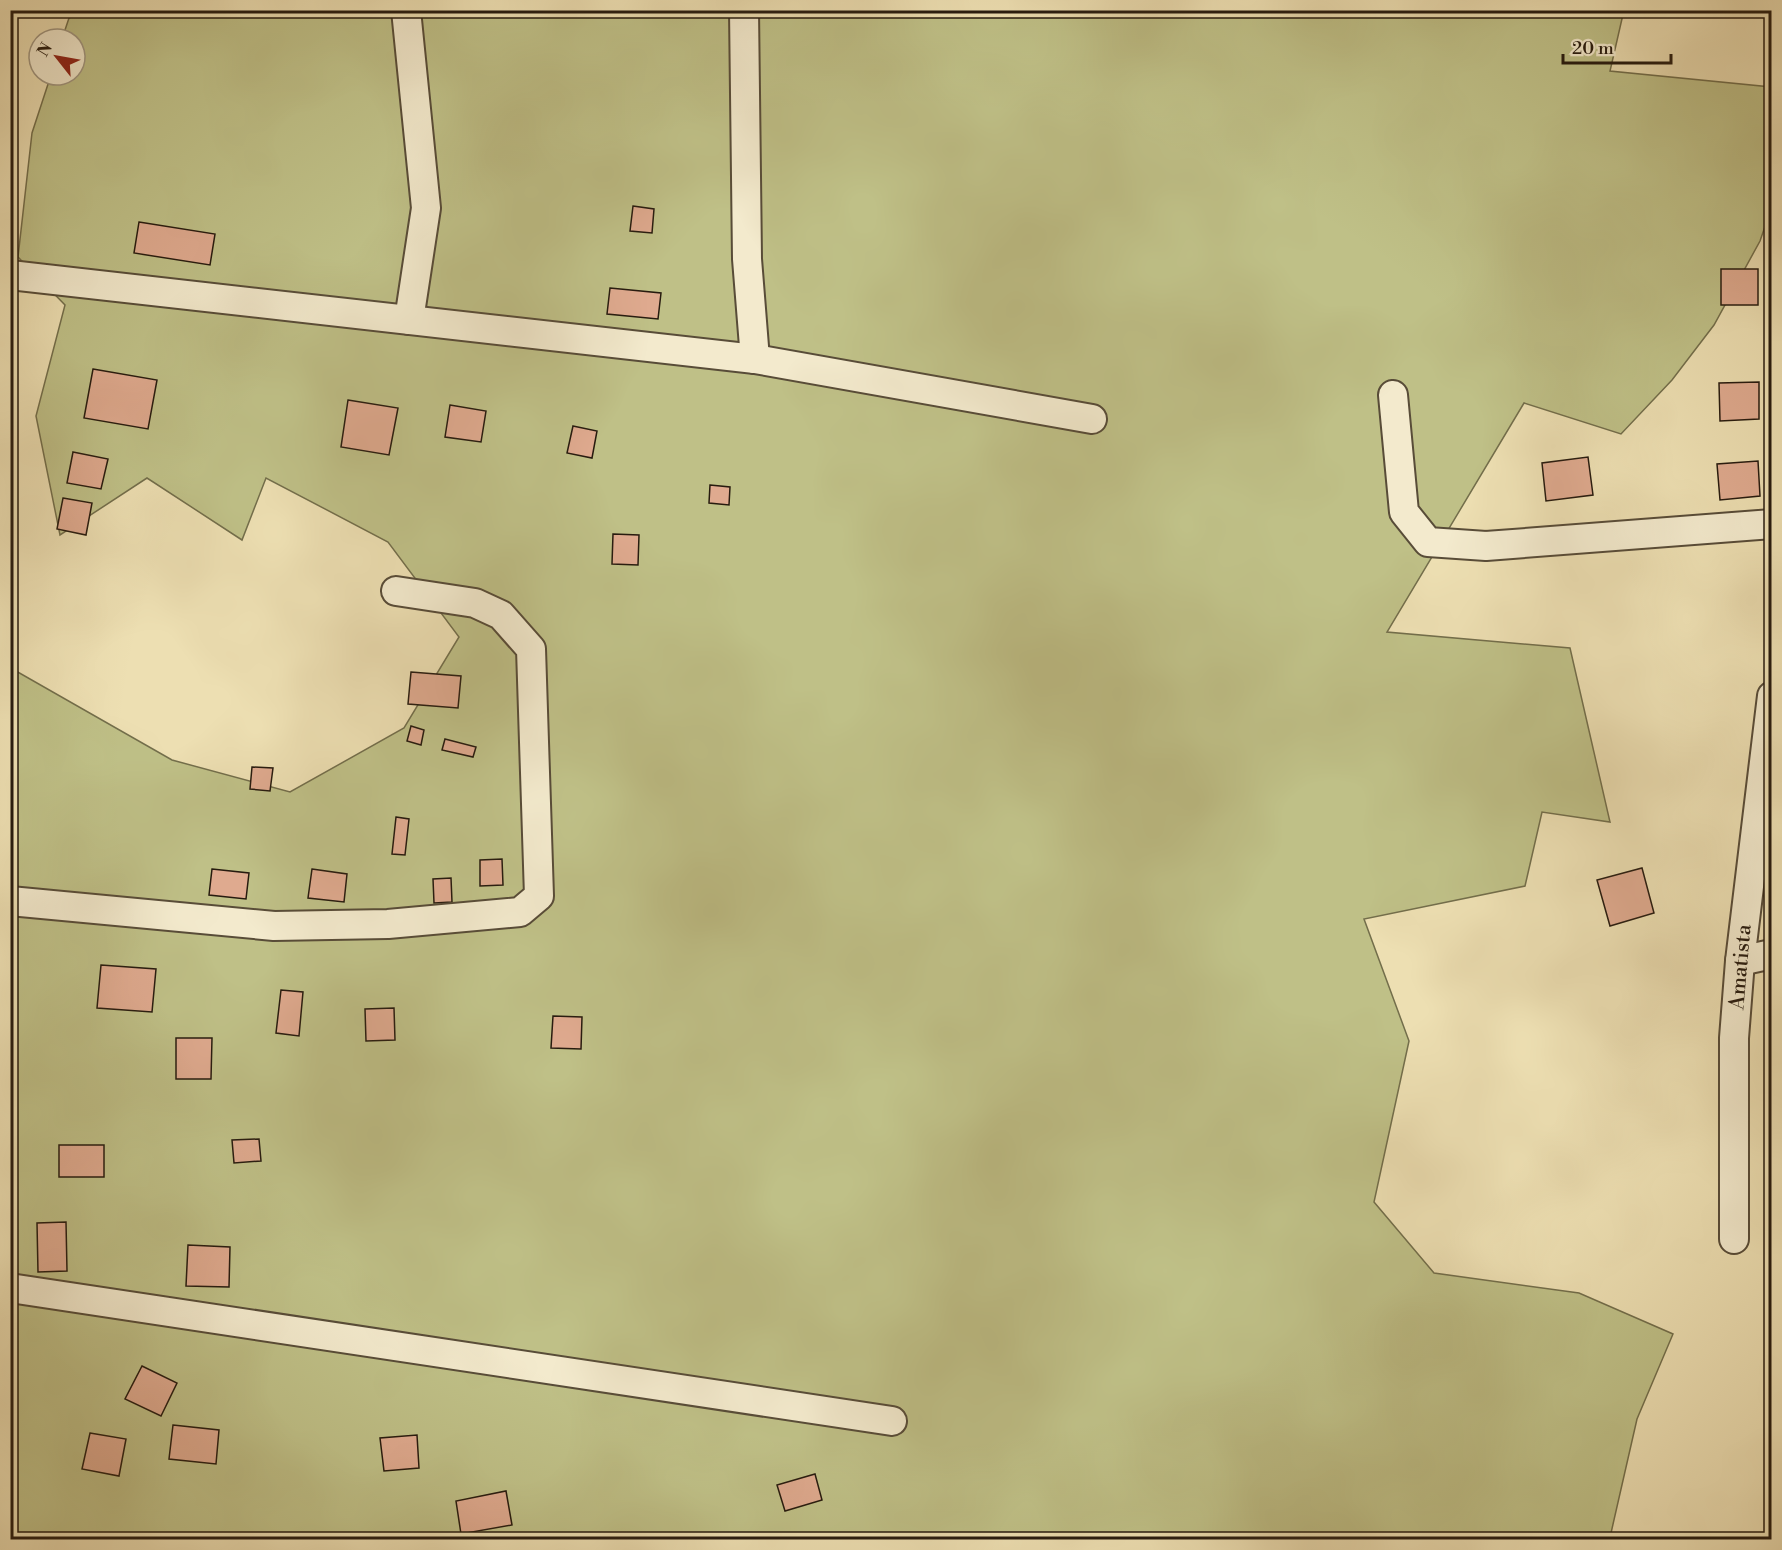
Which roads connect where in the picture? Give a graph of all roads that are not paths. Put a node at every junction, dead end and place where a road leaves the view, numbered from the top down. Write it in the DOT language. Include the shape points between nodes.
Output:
graph roads {
  1 [pos="406,10"];
  2 [pos="744,10"];
  3 [pos="10,275"];
  4 [pos="409,320"];
  5 [pos="755,358"];
  6 [pos="1393,395"];
  7 [pos="1092,419"];
  8 [pos="1772,524"];
  9 [pos="396,591"];
  10 [pos="1772,696"];
  11 [pos="10,902"];
  12 [pos="1772,954"];
  13 [pos="1740,961"];
  14 [pos="1734,1239"];
  15 [pos="10,1288"];
  16 [pos="892,1421"];
  1 -- 4 [label="street" via="426,208"];
  2 -- 5 [label="street" via="747,259"];
  3 -- 4 [label="street"];
  4 -- 5 [label="street"];
  5 -- 7 [label="street"];
  6 -- 8 [label="street" via="1404,512 1428,542 1486,546"];
  9 -- 11 [label="street" via="475,603 501,615 531,649 539,896 520,912 388,924 274,926"];
  10 -- 13 [label="street, Amatista"];
  12 -- 13 [label="street"];
  13 -- 14 [label="street, Amatista" via="1734,1038"];
  15 -- 16 [label="street"];
}
